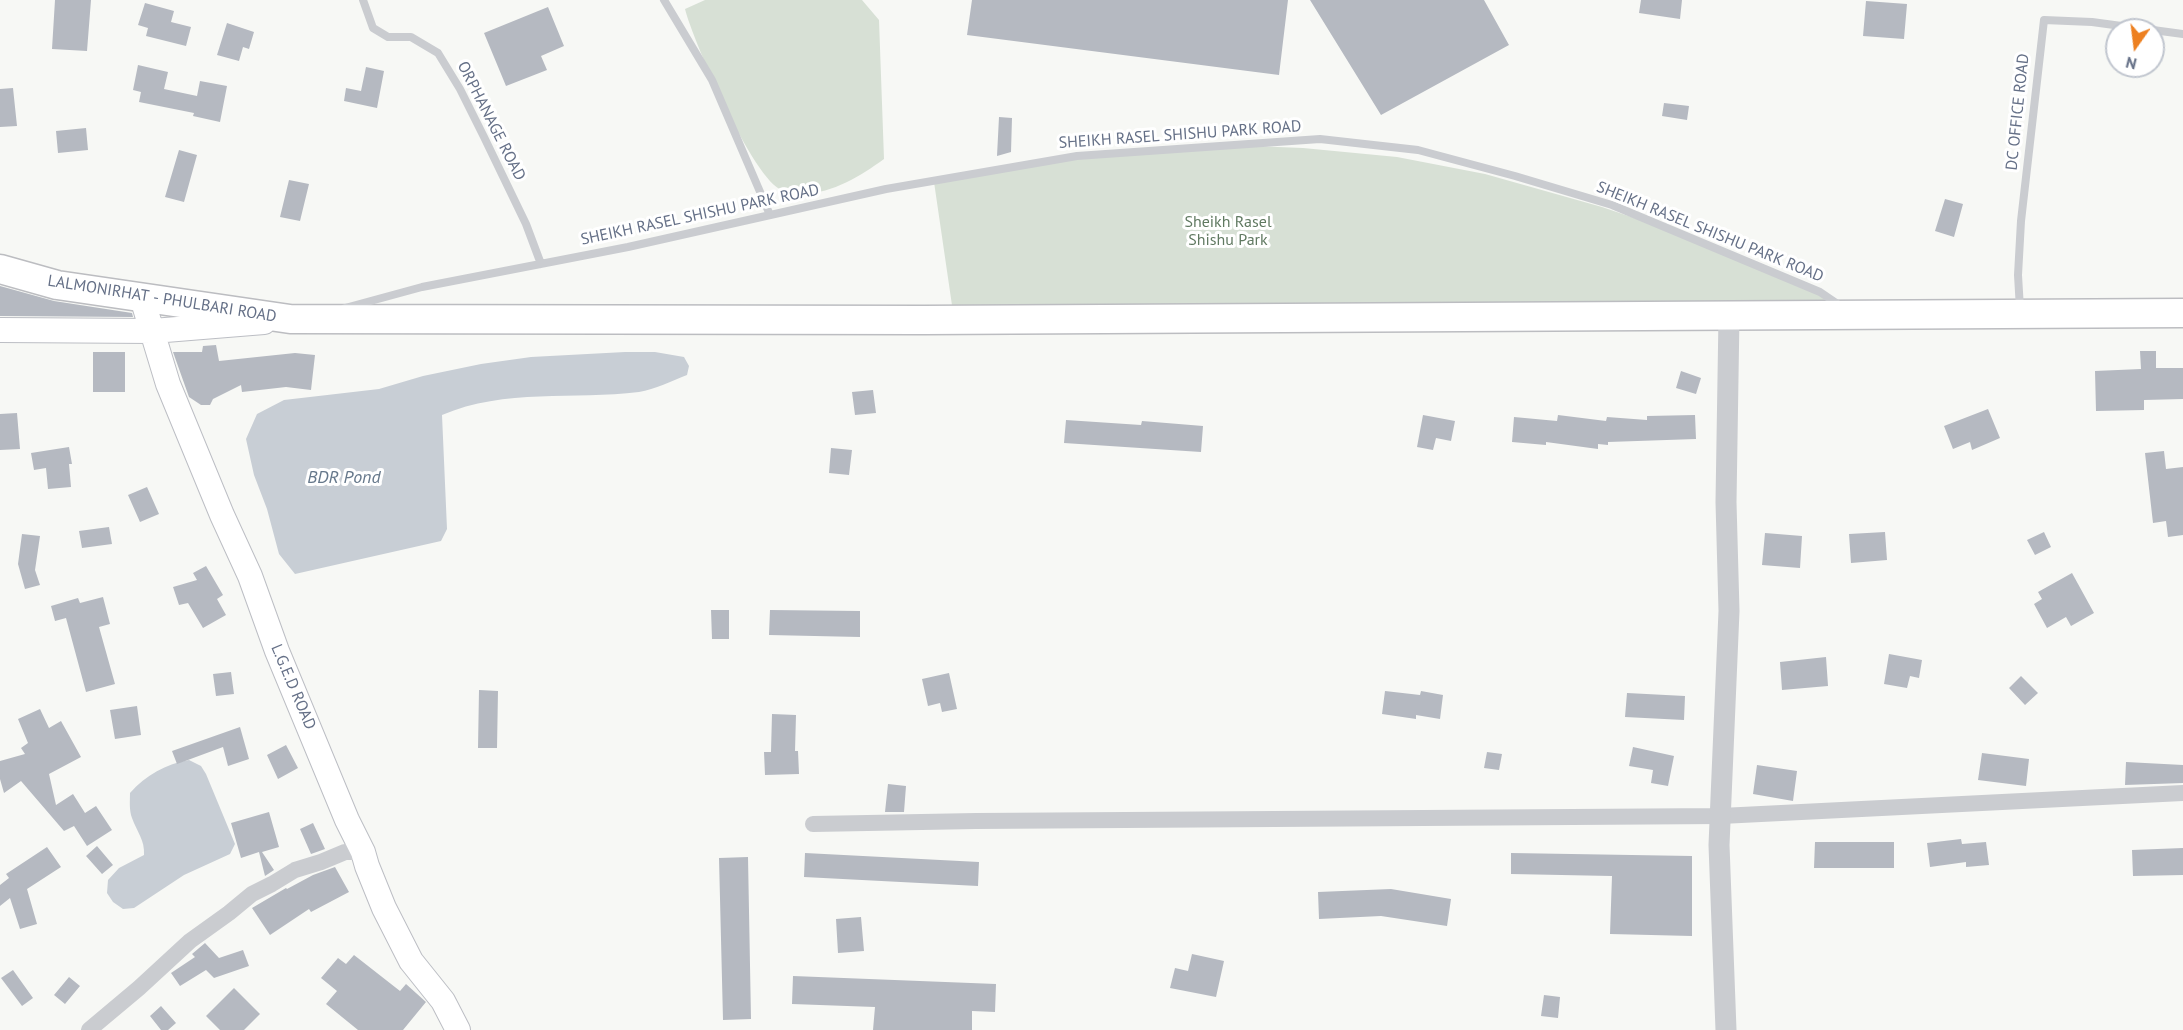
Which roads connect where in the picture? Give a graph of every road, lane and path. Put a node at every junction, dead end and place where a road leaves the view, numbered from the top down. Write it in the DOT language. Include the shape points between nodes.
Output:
graph roads {
  1 [pos="363,0"];
  2 [pos="664,0"];
  3 [pos="2105,24"];
  4 [pos="2165,32"];
  5 [pos="2183,34"];
  6 [pos="770,215"];
  7 [pos="541,264"];
  8 [pos="0,269"];
  9 [pos="142,298"];
  10 [pos="2183,313"];
  11 [pos="2020,314"];
  12 [pos="1854,315"];
  13 [pos="1730,316"];
  14 [pos="302,319"];
  15 [pos="0,330"];
  16 [pos="153,331"];
  17 [pos="2183,793"];
  18 [pos="1721,816"];
  19 [pos="813,824"];
  20 [pos="363,852"];
  21 [pos="89,1030"];
  22 [pos="458,1030"];
  23 [pos="1726,1030"];
  1 -- 7 [label="lane, ORPHANAGE ROAD" via="373,28 388,37 411,37 438,53 479,127"];
  2 -- 6 [label="lane" via="712,80"];
  3 -- 11 [label="lane, DC OFFICE ROAD" via="2044,20 2021,221"];
  4 -- 5 [label="lane, DC OFFICE ROAD"];
  6 -- 7 [label="lane, SHEIKH RASEL SHISHU PARK ROAD"];
  6 -- 12 [label="lane, SHEIKH RASEL SHISHU PARK ROAD" via="886,189 1077,156 1320,139 1418,150 1612,205 1820,292"];
  7 -- 14 [label="lane, SHEIKH RASEL SHISHU PARK ROAD" via="422,287"];
  8 -- 9 [label="highway, LALMONIRHAT - PHULBARI ROAD" via="57,285"];
  9 -- 14 [label="highway, LALMONIRHAT - PHULBARI ROAD"];
  9 -- 16 [label="main road, L.G.E.D ROAD"];
  10 -- 11 [label="highway, LALMONIRHAT - PHULBARI ROAD"];
  11 -- 12 [label="highway, LALMONIRHAT - PHULBARI ROAD"];
  12 -- 13 [label="highway, LALMONIRHAT - PHULBARI ROAD"];
  13 -- 14 [label="highway, LALMONIRHAT - PHULBARI ROAD"];
  13 -- 18 [label="street" via="1726,502 1729,611"];
  14 -- 16 [label="main road"];
  15 -- 16 [label="main road"];
  16 -- 20 [label="main road, L.G.E.D ROAD" via="168,384"];
  17 -- 18 [label="street"];
  18 -- 19 [label="street"];
  18 -- 23 [label="street" via="1719,879"];
  20 -- 21 [label="street" via="345,852 295,870 252,894 190,941"];
  20 -- 22 [label="main road, L.G.E.D ROAD" via="384,908 411,961 443,1001"];
}
